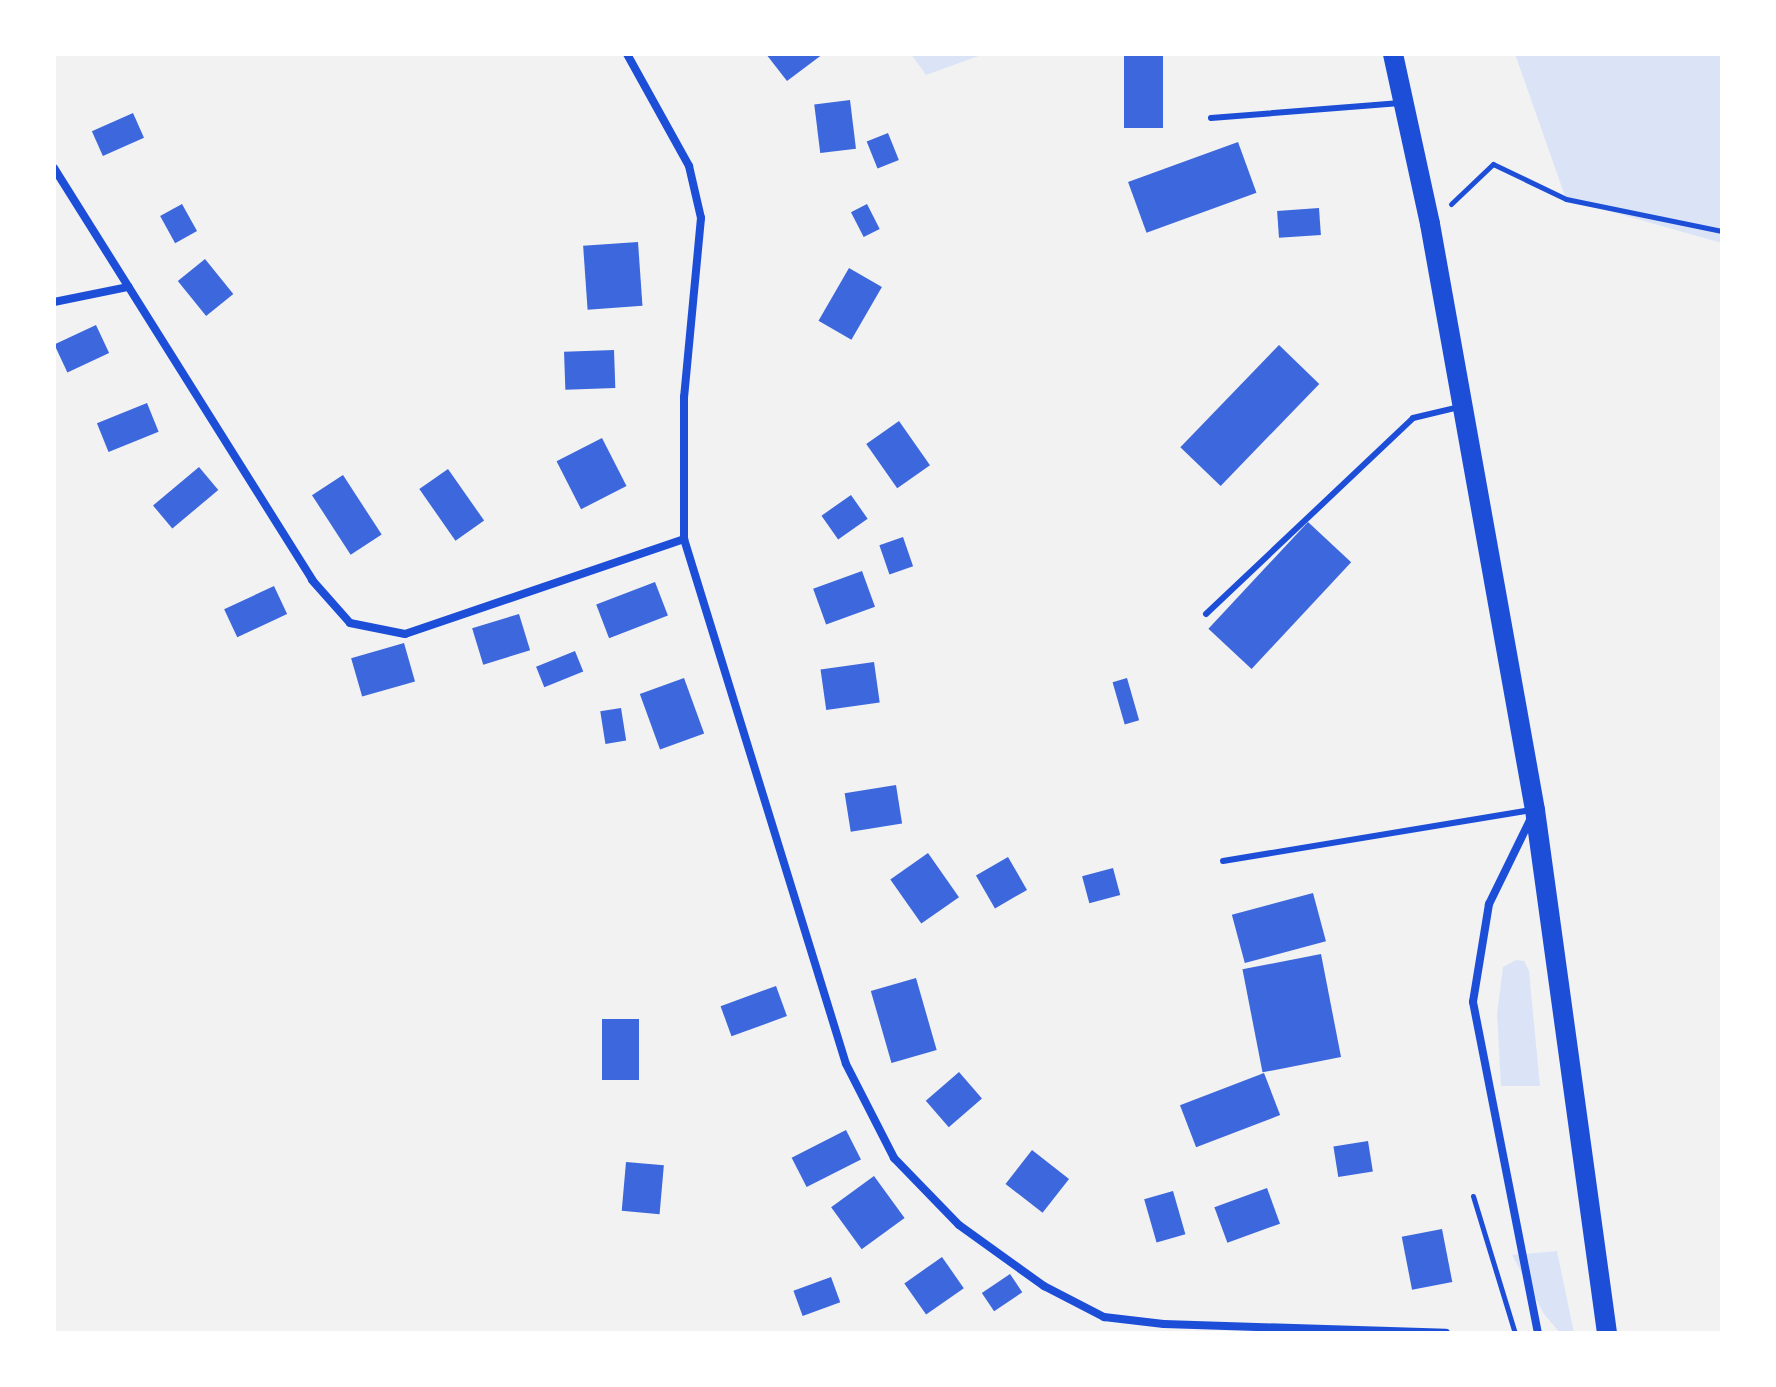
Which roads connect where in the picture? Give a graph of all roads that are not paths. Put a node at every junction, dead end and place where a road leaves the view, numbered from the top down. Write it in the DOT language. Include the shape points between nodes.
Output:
graph roads {
  1 [pos="627,54"];
  2 [pos="1393,54"];
  3 [pos="1404,103"];
  4 [pos="1211,118"];
  5 [pos="54,168"];
  6 [pos="128,287"];
  7 [pos="54,302"];
  8 [pos="1462,406"];
  9 [pos="684,539"];
  10 [pos="1206,614"];
  11 [pos="1535,810"];
  12 [pos="1223,861"];
  13 [pos="1446,1333"];
  14 [pos="1538,1333"];
  15 [pos="1607,1333"];
  1 -- 9 [label="street" via="689,166 701,218 684,397"];
  2 -- 3 [label="main road"];
  3 -- 4 [label="lane"];
  3 -- 8 [label="main road"];
  5 -- 6 [label="street"];
  6 -- 7 [label="street"];
  6 -- 9 [label="street" via="312,580 350,623 405,634"];
  8 -- 10 [label="lane" via="1413,418"];
  8 -- 11 [label="main road"];
  9 -- 13 [label="street" via="846,1064 894,1158 959,1225 1044,1286 1104,1317 1164,1324"];
  11 -- 12 [label="lane"];
  11 -- 14 [label="street" via="1489,904 1473,1002"];
  11 -- 15 [label="main road"];
}
